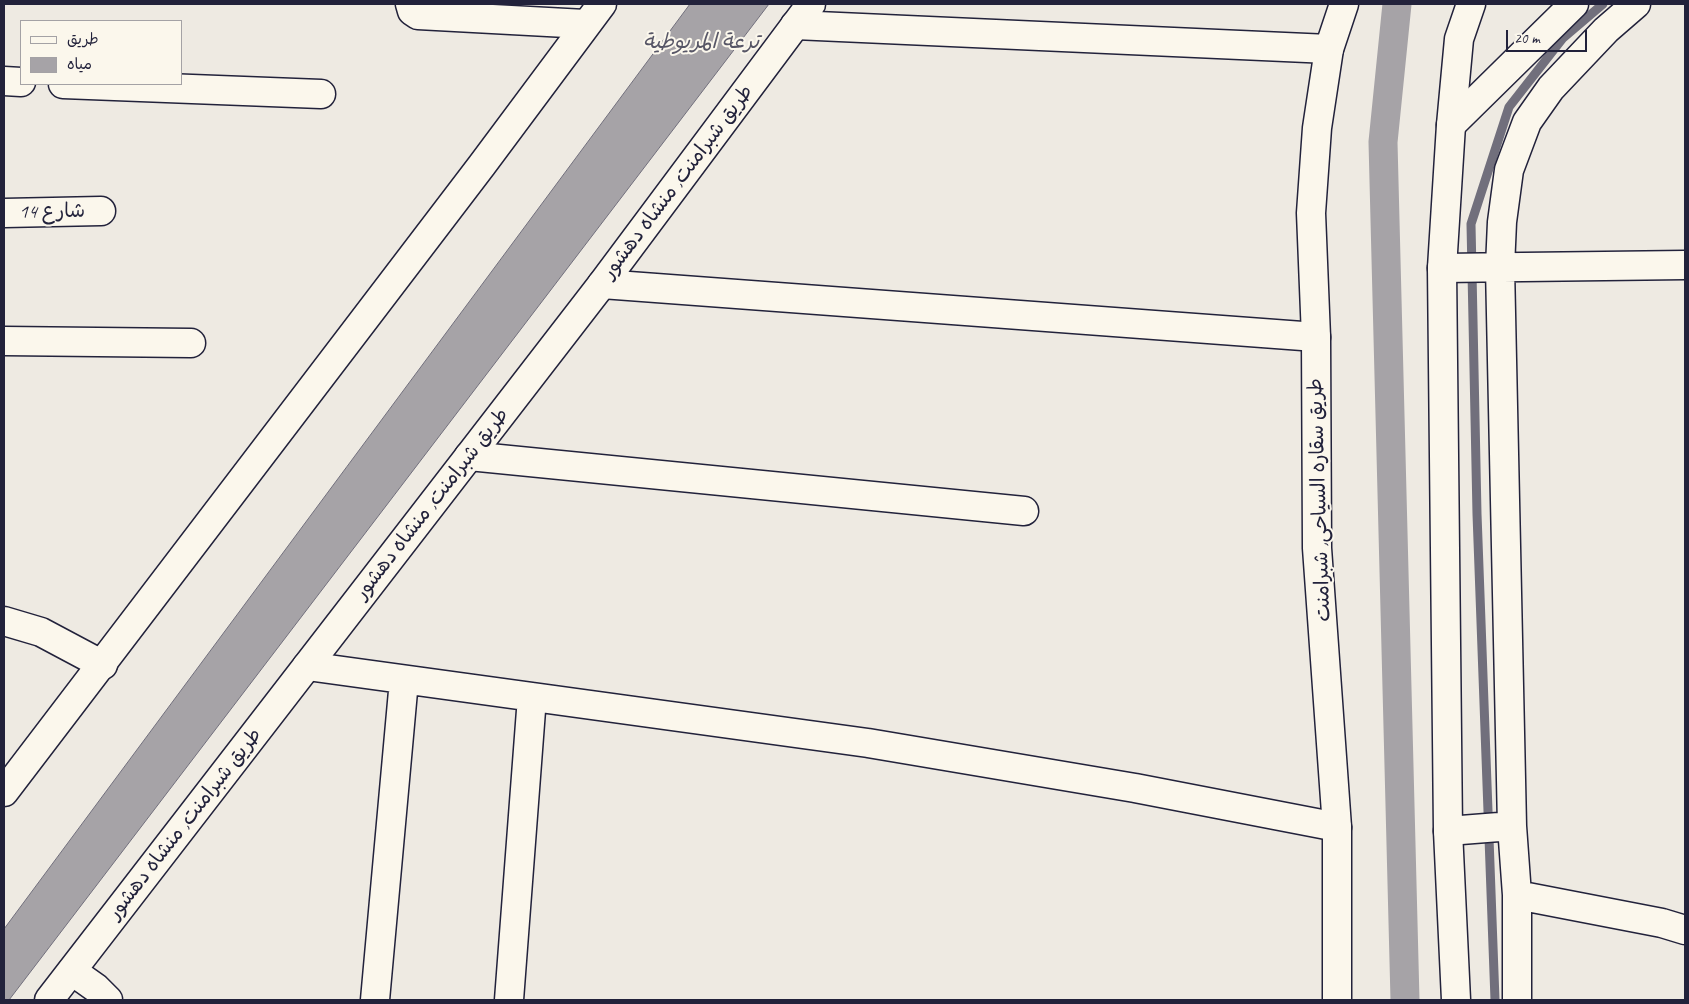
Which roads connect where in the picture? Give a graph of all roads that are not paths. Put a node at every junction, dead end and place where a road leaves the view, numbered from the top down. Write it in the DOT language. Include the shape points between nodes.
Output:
graph roads {
  1 [pos="410,4"];
  2 [pos="1344,4"];
  3 [pos="1471,4"];
  4 [pos="1574,4"];
  5 [pos="1636,4"];
  6 [pos="593,14"];
  7 [pos="803,14"];
  8 [pos="1329,49"];
  9 [pos="4,81"];
  10 [pos="20,82"];
  11 [pos="89,85"];
  12 [pos="321,94"];
  13 [pos="1451,125"];
  14 [pos="101,212"];
  15 [pos="4,213"];
  16 [pos="1685,265"];
  17 [pos="1474,268"];
  18 [pos="602,284"];
  19 [pos="1316,337"];
  20 [pos="4,341"];
  21 [pos="191,343"];
  22 [pos="469,456"];
  23 [pos="1024,511"];
  24 [pos="4,621"];
  25 [pos="103,665"];
  26 [pos="307,666"];
  27 [pos="404,680"];
  28 [pos="532,697"];
  29 [pos="4,792"];
  30 [pos="1338,827"];
  31 [pos="1494,827"];
  32 [pos="1448,831"];
  33 [pos="1517,895"];
  34 [pos="1685,930"];
  35 [pos="72,971"];
  36 [pos="49,1000"];
  37 [pos="108,1000"];
  38 [pos="375,1000"];
  39 [pos="509,1000"];
  40 [pos="1337,1000"];
  41 [pos="1456,1000"];
  42 [pos="1517,1000"];
  1 -- 6 [label="street" via="418,15"];
  2 -- 8 [label="street, طريق سقاره السياحى, شبرامنت"];
  3 -- 13 [label="street" via="1459,39"];
  4 -- 13 [label="street"];
  5 -- 17 [label="street" via="1606,30 1551,88 1527,122 1509,170 1502,222"];
  6 -- 25 [label="street"];
  7 -- 8 [label="street"];
  7 -- 18 [label="street, طريق شبرامنت, منشاه دهشور"];
  8 -- 19 [label="street, طريق سقاره السياحى, شبرامنت" via="1316,128 1311,213"];
  9 -- 10 [label="street"];
  11 -- 12 [label="street"];
  13 -- 17 [label="street"];
  14 -- 15 [label="street, شارع 14"];
  16 -- 17 [label="street"];
  17 -- 31 [label="street"];
  17 -- 32 [label="street"];
  18 -- 19 [label="street"];
  18 -- 22 [label="street, طريق شبرامنت, منشاه دهشور"];
  19 -- 30 [label="street, طريق سقاره السياحى, شبرامنت" via="1317,548"];
  20 -- 21 [label="street"];
  22 -- 23 [label="street"];
  22 -- 26 [label="street, طريق شبرامنت, منشاه دهشور"];
  24 -- 25 [label="street" via="41,632"];
  25 -- 29 [label="street"];
  26 -- 27 [label="street"];
  26 -- 35 [label="street, طريق شبرامنت, منشاه دهشور"];
  27 -- 28 [label="street"];
  27 -- 38 [label="street"];
  28 -- 30 [label="street" via="878,745 1136,788"];
  28 -- 39 [label="street"];
  30 -- 40 [label="street, طريق سقاره السياحى, شبرامنت"];
  31 -- 32 [label="street"];
  31 -- 33 [label="street"];
  32 -- 41 [label="street"];
  33 -- 34 [label="street"];
  33 -- 42 [label="street"];
  35 -- 36 [label="street, طريق شبرامنت, منشاه دهشور"];
  35 -- 37 [label="street"];
}
